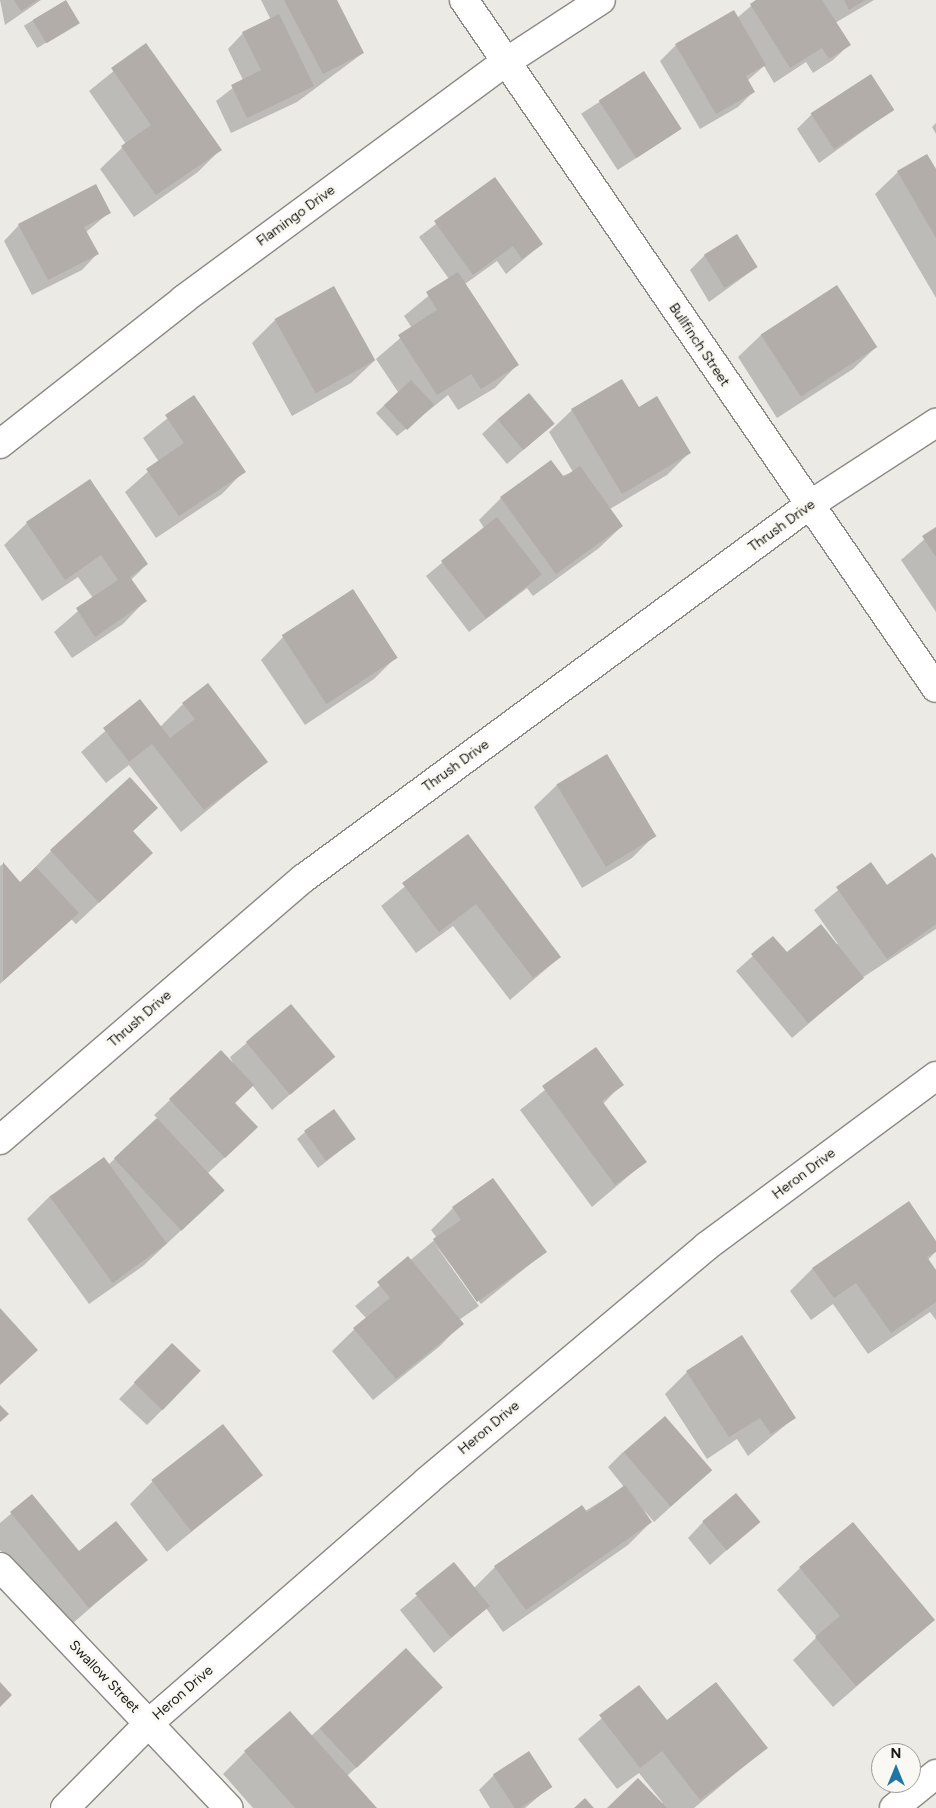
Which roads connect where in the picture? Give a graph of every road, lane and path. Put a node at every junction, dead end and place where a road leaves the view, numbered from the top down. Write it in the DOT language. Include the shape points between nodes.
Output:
graph roads {
  1 [pos="464,0"];
  2 [pos="601,0"];
  3 [pos="506,62"];
  4 [pos="936,423"];
  5 [pos="0,444"];
  6 [pos="808,506"];
  7 [pos="936,688"];
  8 [pos="936,1076"];
  9 [pos="0,1140"];
  10 [pos="0,1568"];
  11 [pos="149,1723"];
  12 [pos="936,1774"];
  13 [pos="65,1808"];
  14 [pos="229,1808"];
  15 [pos="894,1808"];
  1 -- 3 [label="street, Bullfinch Street"];
  2 -- 3 [label="street, Flamingo Drive"];
  3 -- 5 [label="street, Flamingo Drive" via="184,299"];
  3 -- 6 [label="street, Bullfinch Street"];
  4 -- 6 [label="street, Thrush Drive"];
  6 -- 7 [label="street, Bullfinch Street"];
  6 -- 9 [label="street, Thrush Drive" via="304,878"];
  8 -- 11 [label="street, Heron Drive" via="707,1246 427,1480"];
  10 -- 11 [label="street, Swallow Street"];
  11 -- 13 [label="street, Heron Drive"];
  11 -- 14 [label="street, Swallow Street"];
  12 -- 15 [label="street"];
}
